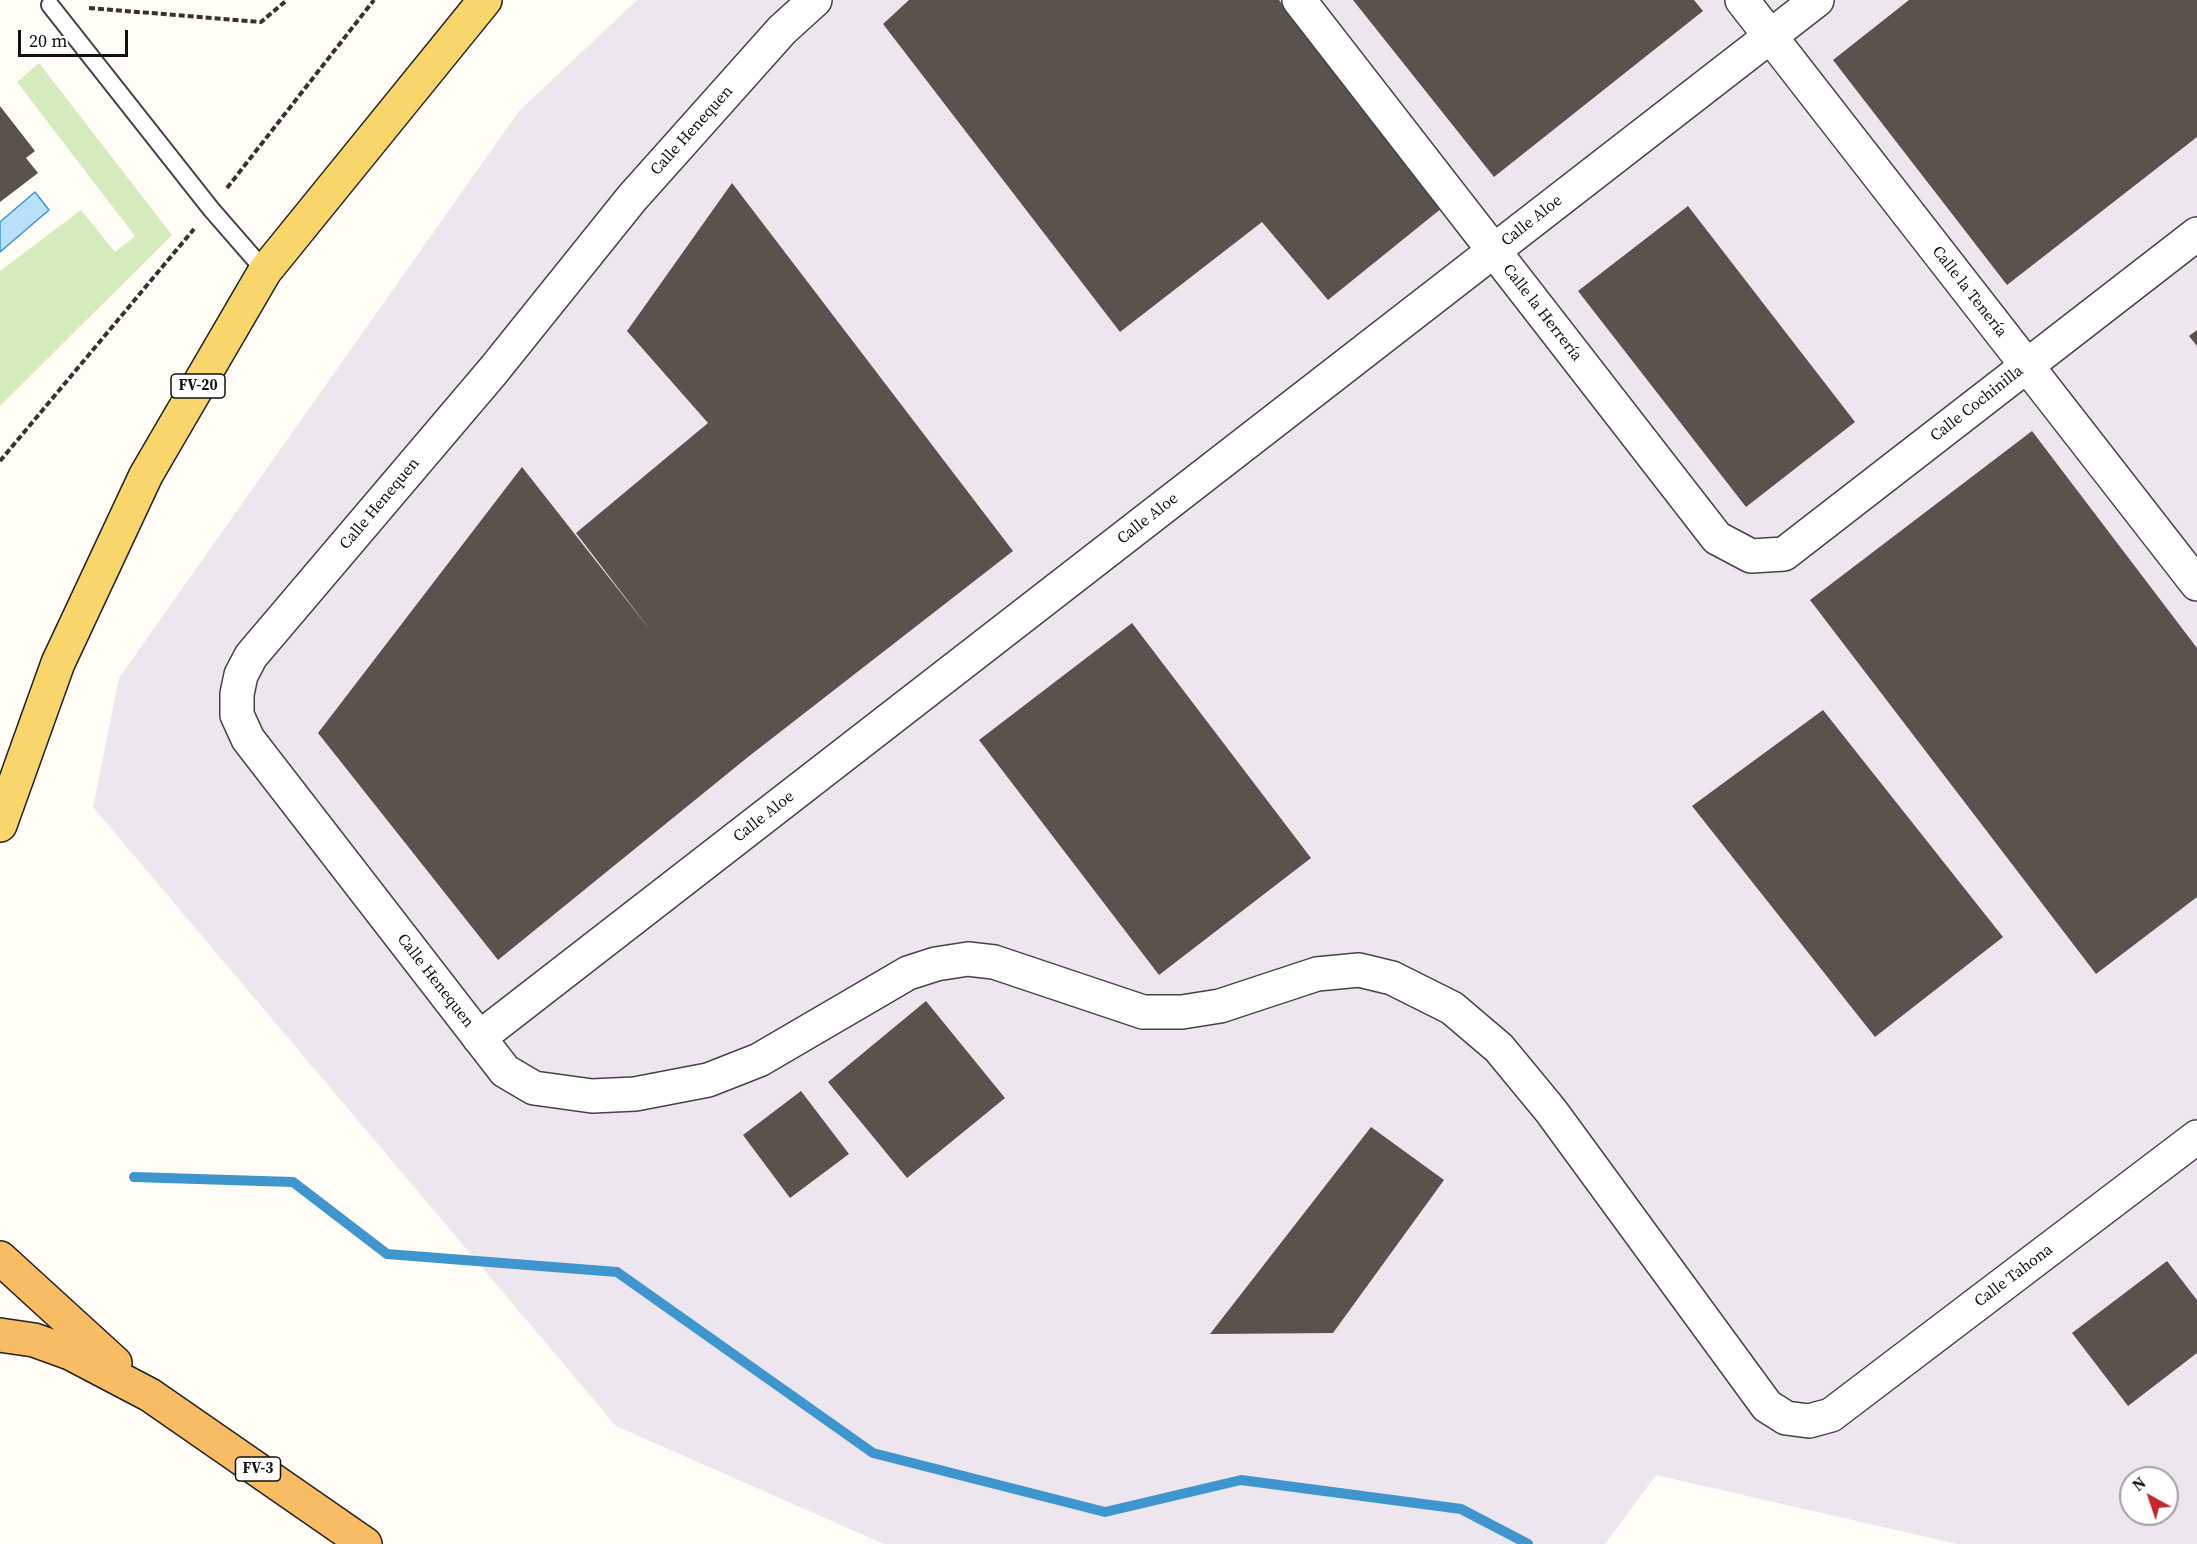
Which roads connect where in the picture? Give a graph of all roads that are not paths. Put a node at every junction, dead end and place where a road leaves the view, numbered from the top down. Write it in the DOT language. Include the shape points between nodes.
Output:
graph roads {
  1 [pos="485,0"];
  2 [pos="815,0"];
  3 [pos="1299,0"];
  4 [pos="1742,0"];
  5 [pos="1817,0"];
  6 [pos="50,5"];
  7 [pos="1770,36"];
  8 [pos="2197,234"];
  9 [pos="1494,250"];
  10 [pos="265,271"];
  11 [pos="2027,366"];
  12 [pos="1751,556"];
  13 [pos="2197,584"];
  14 [pos="0,825"];
  15 [pos="479,1038"];
  16 [pos="2197,1137"];
  17 [pos="0,1258"];
  18 [pos="0,1335"];
  19 [pos="150,1395"];
  20 [pos="1831,1415"];
  21 [pos="365,1544"];
  1 -- 10 [label="main road, FV-20"];
  2 -- 15 [label="street, Calle Henequen" via="782,30 632,198 493,371 251,656 241,675 237,715 248,739"];
  3 -- 9 [label="street, Calle la Herrería"];
  4 -- 7 [label="street, Calle la Tenería"];
  5 -- 7 [label="street, Calle Aloe"];
  6 -- 10 [label="lane" via="210,209"];
  7 -- 9 [label="street, Calle Aloe"];
  7 -- 11 [label="street, Calle la Tenería"];
  8 -- 11 [label="street, Calle Cochinilla"];
  9 -- 12 [label="street, Calle la Herrería" via="1717,538"];
  9 -- 15 [label="street, Calle Aloe"];
  10 -- 14 [label="main road, FV-20" via="146,475 58,663"];
  11 -- 12 [label="street, Calle Cochinilla" via="1784,554"];
  11 -- 13 [label="street, Calle la Tenería"];
  15 -- 20 [label="street, Calle Henequen" via="505,1071 534,1088 592,1096 635,1094 708,1080 749,1064 908,973 968,959 994,962 1143,1012 1182,1012 1220,1006 1317,974 1359,970 1392,978 1452,1008 1499,1048 1551,1112 1767,1406 1797,1420"];
  16 -- 20 [label="street, Calle Tahona"];
  17 -- 19 [label="highway, FV-3"];
  18 -- 19 [label="highway, FV-3" via="34,1340 70,1353"];
  19 -- 21 [label="highway, FV-3"];
}
